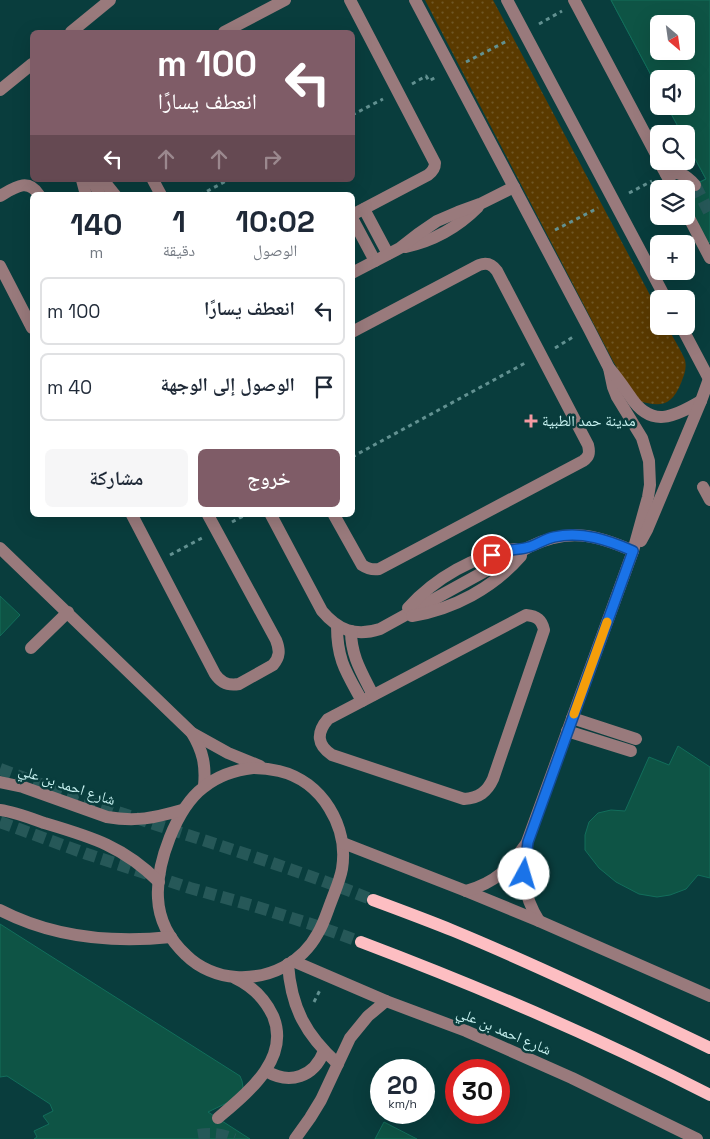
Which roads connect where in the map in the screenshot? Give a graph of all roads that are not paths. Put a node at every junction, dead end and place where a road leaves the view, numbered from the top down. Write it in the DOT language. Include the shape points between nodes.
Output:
graph roads {
  1 [pos="110,0"];
  2 [pos="285,0"];
  3 [pos="350,0"];
  4 [pos="415,0"];
  5 [pos="507,0"];
  6 [pos="574,0"];
  7 [pos="73,30"];
  8 [pos="228,30"];
  9 [pos="30,68"];
  10 [pos="0,90"];
  11 [pos="650,144"];
  12 [pos="664,170"];
  13 [pos="666,174"];
  14 [pos="669,180"];
  15 [pos="690,180"];
  16 [pos="105,182"];
  17 [pos="514,186"];
  18 [pos="36,192"];
  19 [pos="113,192"];
  20 [pos="0,196"];
  21 [pos="364,209"];
  22 [pos="355,214"];
  23 [pos="355,222"];
  24 [pos="693,225"];
  25 [pos="388,254"];
  26 [pos="710,258"];
  27 [pos="375,261"];
  28 [pos="0,266"];
  29 [pos="355,271"];
  30 [pos="661,290"];
  31 [pos="30,324"];
  32 [pos="355,330"];
  33 [pos="686,335"];
  34 [pos="608,368"];
  35 [pos="710,378"];
  36 [pos="701,402"];
  37 [pos="703,487"];
  38 [pos="710,500"];
  39 [pos="133,517"];
  40 [pos="209,517"];
  41 [pos="272,517"];
  42 [pos="335,517"];
  43 [pos="0,548"];
  44 [pos="633,551"];
  45 [pos="68,612"];
  46 [pos="337,626"];
  47 [pos="351,631"];
  48 [pos="30,648"];
  49 [pos="367,698"];
  50 [pos="572,718"];
  51 [pos="568,731"];
  52 [pos="192,733"];
  53 [pos="266,768"];
  54 [pos="0,782"];
  55 [pos="204,786"];
  56 [pos="1,810"];
  57 [pos="182,810"];
  58 [pos="528,842"];
  59 [pos="343,843"];
  60 [pos="158,882"];
  61 [pos="466,891"];
  62 [pos="373,900"];
  63 [pos="0,910"];
  64 [pos="539,921"];
  65 [pos="171,937"];
  66 [pos="361,942"];
  67 [pos="291,963"];
  68 [pos="233,977"];
  69 [pos="710,996"];
  70 [pos="386,1001"];
  71 [pos="710,1048"];
  72 [pos="324,1051"];
  73 [pos="338,1064"];
  74 [pos="266,1071"];
  75 [pos="710,1095"];
  76 [pos="218,1118"];
  77 [pos="295,1139"];
  78 [pos="698,1139"];
  1 -- 7 [label="street"];
  2 -- 8 [label="street"];
  3 -- 21 [label="street" via="435,167 428,175"];
  4 -- 17 [label="street"];
  5 -- 30 [label="street"];
  6 -- 11 [label="street"];
  9 -- 10 [label="street"];
  12 -- 13 [label="street"];
  13 -- 14 [label="street"];
  13 -- 15 [label="street" via="677,173"];
  16 -- 19 [label="street"];
  17 -- 25 [label="street" via="437,221"];
  17 -- 34 [label="street"];
  18 -- 20 [label="street" via="29,185 23,185"];
  21 -- 22 [label="street"];
  21 -- 25 [label="street"];
  23 -- 27 [label="street"];
  24 -- 26 [label="street"];
  25 -- 27 [label="street"];
  27 -- 29 [label="street"];
  28 -- 31 [label="street"];
  32 -- 42 [label="street" via="479,265 489,264 497,271 588,446 589,454 587,458 378,569 366,569 362,565"];
  33 -- 35 [label="street"];
  34 -- 36 [label="street" via="636,404 657,417 674,416"];
  34 -- 44 [label="street" via="613,388 642,438 649,461 648,497"];
  35 -- 36 [label="street"];
  36 -- 44 [label="street" via="647,530"];
  37 -- 38 [label="street"];
  39 -- 40 [label="street" via="218,679 234,685 273,665 279,650"];
  41 -- 46 [label="street" via="322,611"];
  43 -- 45 [label="street"];
  44 -- 47 [label="street" via="596,537 555,537 529,547 380,629"];
  44 -- 50 [label="street"];
  45 -- 48 [label="street"];
  45 -- 52 [label="street"];
  46 -- 47 [label="street"];
  46 -- 49 [label="street" via="342,664"];
  47 -- 49 [label="street" via="351,642"];
  49 -- 49 [label="street" via="323,725 320,738 326,751 464,799 479,796 493,779 543,637 542,624 538,618 526,615"];
  50 -- 51 [label="street"];
  50 -- 51 [label="street" via="634,745"];
  51 -- 58 [label="street"];
  52 -- 53 [label="street" via="228,753"];
  52 -- 55 [label="street" via="202,753"];
  53 -- 55 [label="street" via="227,773"];
  53 -- 59 [label="street" via="294,776 318,793 334,816"];
  54 -- 57 [label="street, شارع احمد بن علي" via="120,819 148,819"];
  55 -- 57 [label="street"];
  56 -- 60 [label="street" via="101,841 132,859"];
  57 -- 60 [label="street" via="167,844"];
  58 -- 61 [label="street" via="498,876"];
  58 -- 64 [label="street" via="525,887"];
  59 -- 61 [label="street"];
  59 -- 67 [label="street" via="342,870 319,932"];
  60 -- 65 [label="street" via="159,908"];
  61 -- 64 [label="street"];
  62 -- 71 [label="main road" via="516,958"];
  63 -- 65 [label="street" via="50,929 98,938"];
  64 -- 69 [label="street"];
  65 -- 68 [label="street" via="197,964"];
  66 -- 75 [label="main road, شارع احمد بن علي" via="442,972"];
  67 -- 68 [label="street" via="262,975"];
  67 -- 70 [label="street, شارع احمد بن علي"];
  67 -- 72 [label="street" via="289,979 302,1021"];
  68 -- 74 [label="street" via="258,994 275,1021 277,1041 272,1062"];
  70 -- 73 [label="street" via="359,1026"];
  70 -- 78 [label="street, شارع احمد بن علي" via="466,1031"];
  72 -- 73 [label="street"];
  72 -- 74 [label="street" via="316,1066 300,1076 283,1078"];
  73 -- 77 [label="street" via="321,1100"];
  74 -- 76 [label="street"];
}
